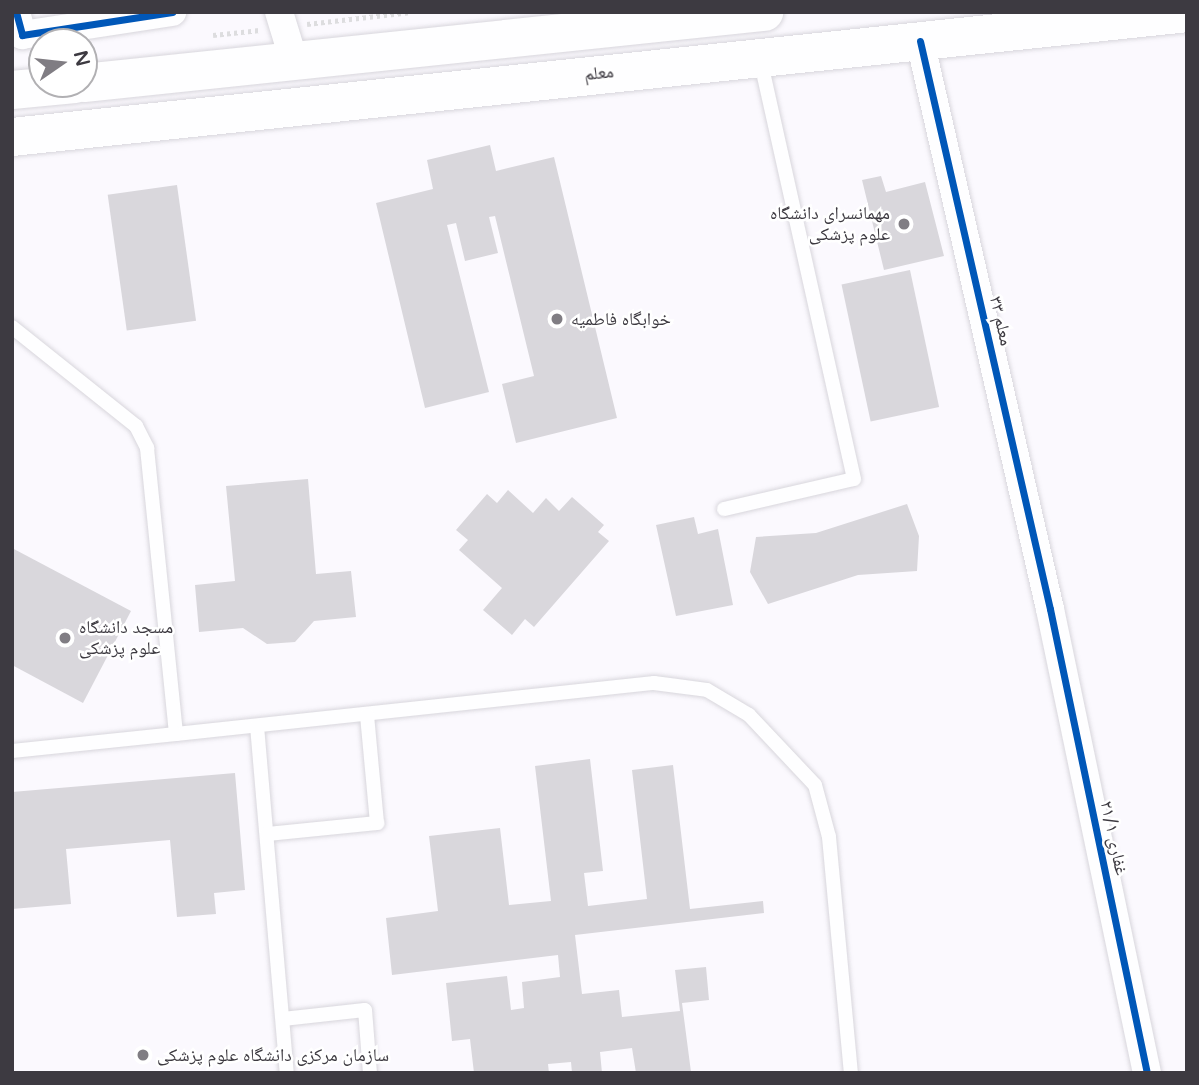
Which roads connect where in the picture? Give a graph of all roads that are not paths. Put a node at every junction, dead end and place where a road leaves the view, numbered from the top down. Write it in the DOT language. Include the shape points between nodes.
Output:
graph roads {
  1 [pos="172,12"];
  2 [pos="764,12"];
  3 [pos="1187,13"];
  4 [pos="694,16"];
  5 [pos="19,24"];
  6 [pos="285,34"];
  7 [pos="920,41"];
  8 [pos="760,55"];
  9 [pos="98,80"];
  10 [pos="12,137"];
  11 [pos="12,327"];
  12 [pos="724,509"];
  13 [pos="1050,609"];
  14 [pos="367,715"];
  15 [pos="257,726"];
  16 [pos="176,734"];
  17 [pos="12,751"];
  18 [pos="267,834"];
  19 [pos="283,1019"];
  20 [pos="288,1073"];
  21 [pos="370,1073"];
  22 [pos="850,1073"];
  23 [pos="1147,1073"];
  1 -- 5 [label="street"];
  2 -- 4 [label="main road"];
  3 -- 7 [label="main road, معلم"];
  4 -- 6 [label="main road"];
  6 -- 9 [label="main road"];
  7 -- 8 [label="main road, معلم"];
  7 -- 13 [label="street, معلم ۳۳"];
  8 -- 10 [label="main road, معلم"];
  8 -- 12 [label="lane" via="855,479"];
  11 -- 16 [label="lane" via="136,426 147,448"];
  13 -- 23 [label="street, غفاری ۲۱/۱"];
  14 -- 15 [label="lane"];
  14 -- 18 [label="lane" via="377,823"];
  14 -- 22 [label="lane" via="654,683 707,690 749,715 815,785 829,837"];
  15 -- 16 [label="lane"];
  15 -- 18 [label="lane"];
  16 -- 17 [label="lane"];
  18 -- 19 [label="lane"];
  19 -- 20 [label="lane"];
  19 -- 21 [label="lane" via="365,1010"];
}
